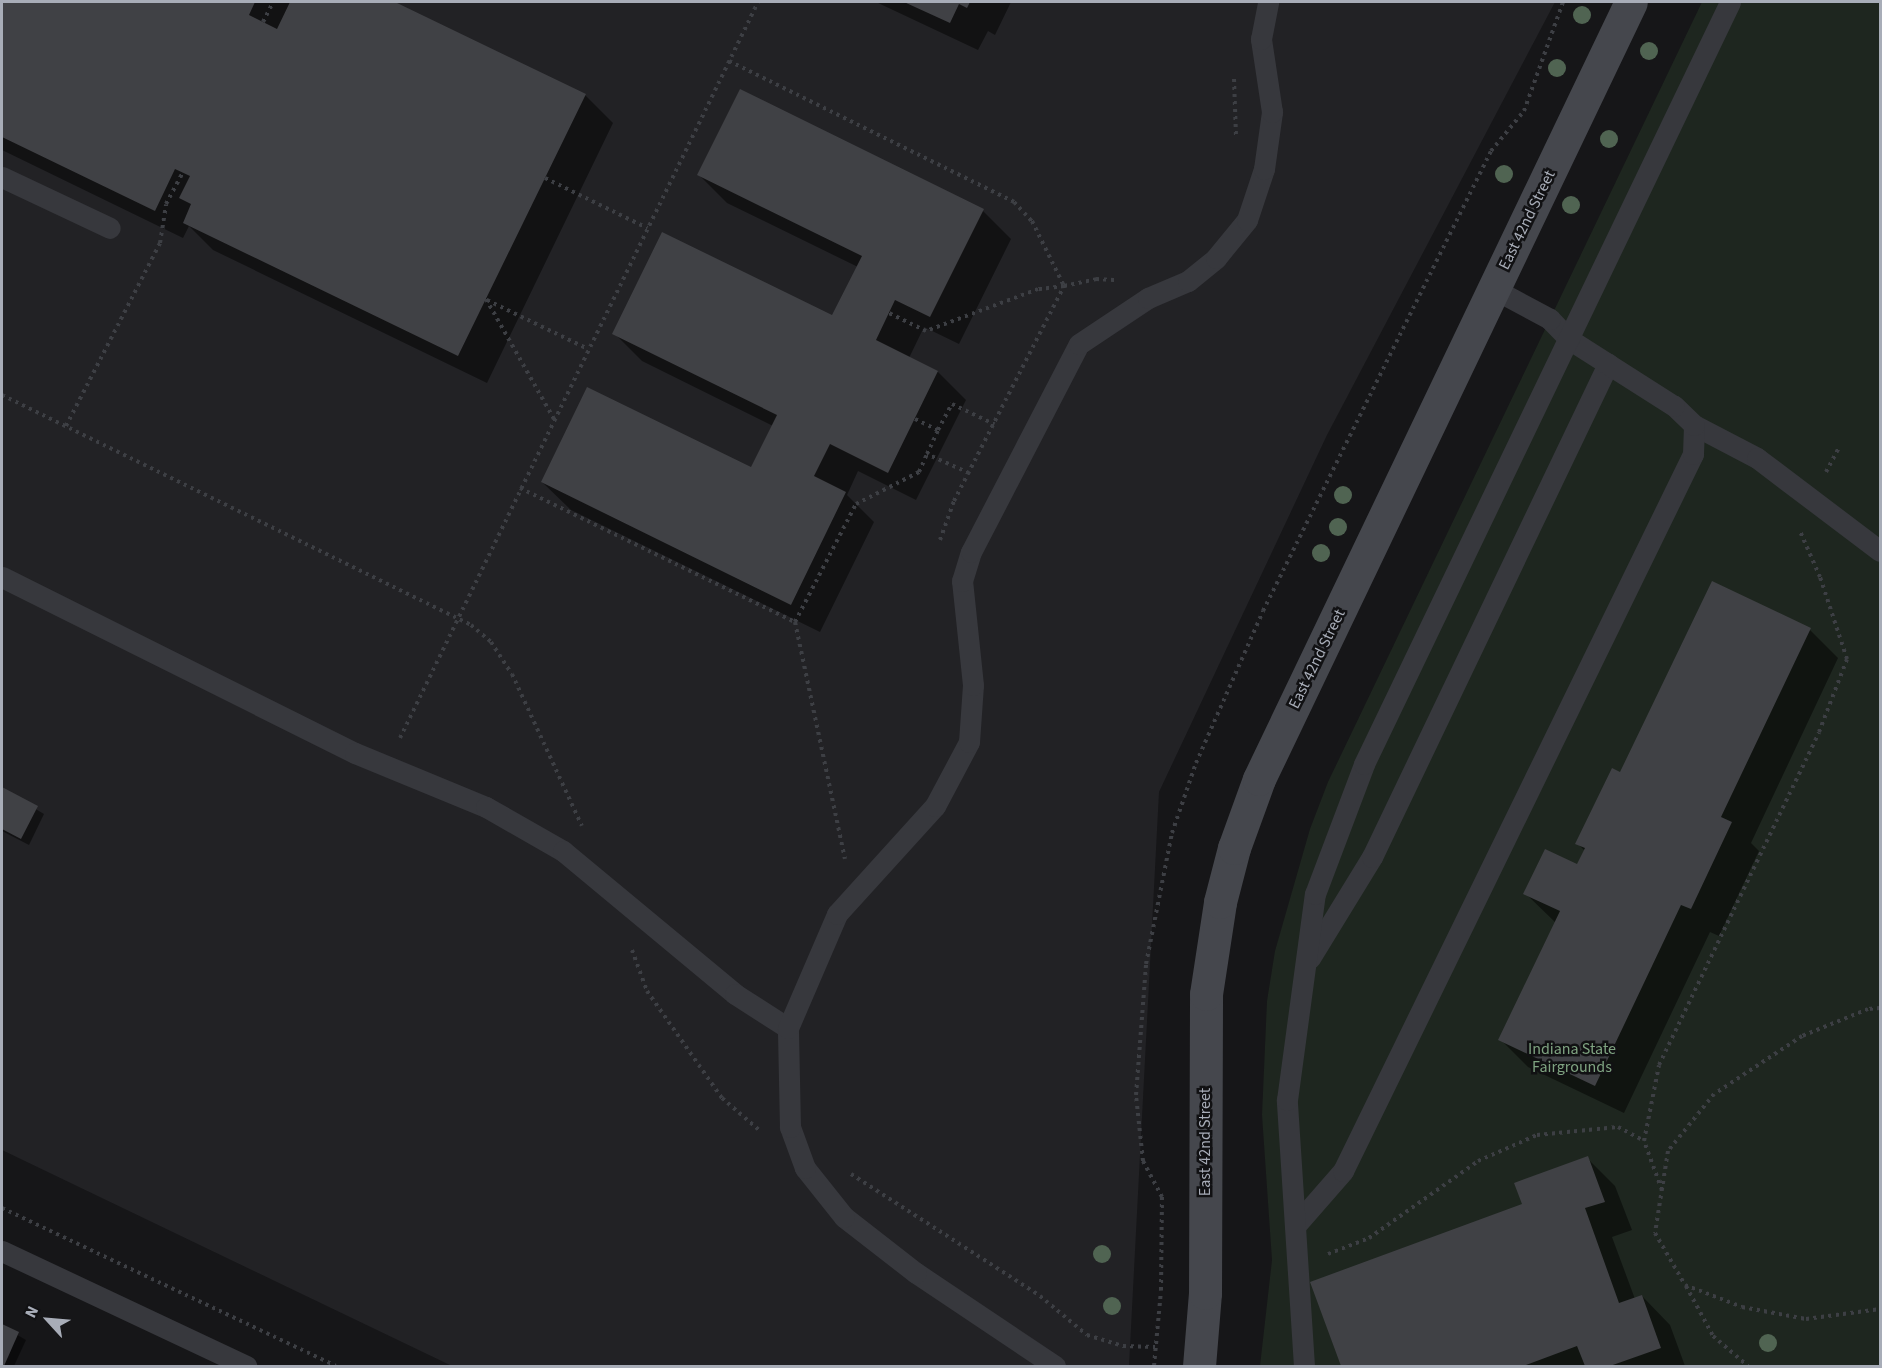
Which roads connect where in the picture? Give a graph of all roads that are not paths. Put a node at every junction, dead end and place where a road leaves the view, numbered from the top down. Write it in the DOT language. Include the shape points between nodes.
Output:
graph roads {
  1 [pos="1268,2"];
  2 [pos="1631,2"];
  3 [pos="1730,2"];
  4 [pos="2,177"];
  5 [pos="111,228"];
  6 [pos="1494,289"];
  7 [pos="1569,339"];
  8 [pos="1608,364"];
  9 [pos="1694,426"];
  10 [pos="1881,551"];
  11 [pos="2,577"];
  12 [pos="1305,966"];
  13 [pos="788,1028"];
  14 [pos="1295,1226"];
  15 [pos="2,1251"];
  16 [pos="246,1366"];
  17 [pos="1054,1366"];
  18 [pos="1199,1366"];
  19 [pos="1304,1366"];
  1 -- 13 [label="lane" via="1261,39 1272,112 1264,169 1247,220 1216,258 1188,281 1148,298 1078,344 971,552 963,581 973,685 969,742 935,807 837,914"];
  2 -- 6 [label="street, East 42nd Street"];
  3 -- 7 [label="lane"];
  4 -- 5 [label="lane"];
  6 -- 7 [label="lane" via="1550,319"];
  6 -- 18 [label="street, East 42nd Street" via="1259,778 1234,848 1220,902 1206,994 1205,1293"];
  7 -- 8 [label="lane"];
  7 -- 12 [label="lane" via="1364,764 1315,894"];
  8 -- 9 [label="lane" via="1674,406"];
  8 -- 12 [label="lane" via="1372,857"];
  9 -- 10 [label="lane" via="1757,458"];
  9 -- 14 [label="lane" via="1694,454 1343,1171"];
  11 -- 13 [label="lane" via="386,766 486,807 563,850 735,994"];
  12 -- 14 [label="lane" via="1287,1100"];
  13 -- 17 [label="lane" via="790,1127 811,1176 853,1224 916,1273"];
  14 -- 19 [label="lane"];
  15 -- 16 [label="lane"];
}
